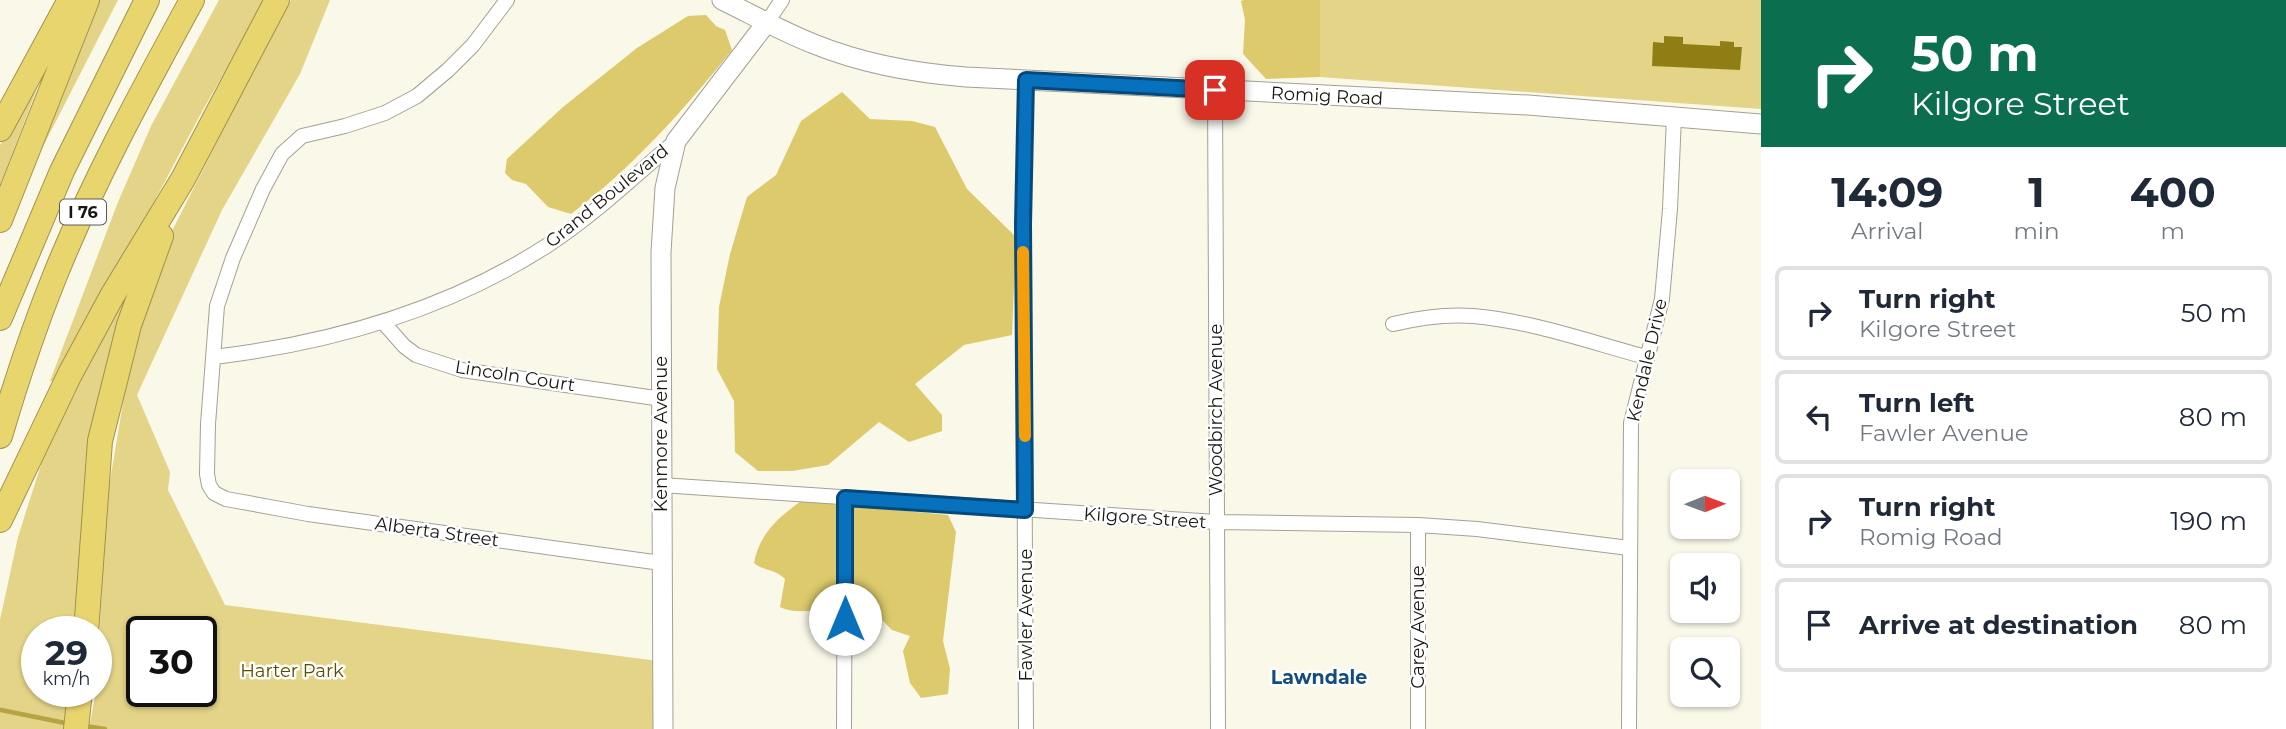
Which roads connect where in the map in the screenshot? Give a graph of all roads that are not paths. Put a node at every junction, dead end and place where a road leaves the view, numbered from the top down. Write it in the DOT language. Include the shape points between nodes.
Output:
graph roads {
  1 [pos="70,0"];
  2 [pos="87,0"];
  3 [pos="147,0"];
  4 [pos="192,0"];
  5 [pos="277,0"];
  6 [pos="507,0"];
  7 [pos="722,0"];
  8 [pos="782,0"];
  9 [pos="767,22"];
  10 [pos="1026,80"];
  11 [pos="1215,90"];
  12 [pos="1674,117"];
  13 [pos="1761,124"];
  14 [pos="0,129"];
  15 [pos="676,141"];
  16 [pos="183,180"];
  17 [pos="0,220"];
  18 [pos="0,318"];
  19 [pos="383,322"];
  20 [pos="1393,324"];
  21 [pos="214,357"];
  22 [pos="1646,358"];
  23 [pos="662,399"];
  24 [pos="0,436"];
  25 [pos="661,485"];
  26 [pos="845,498"];
  27 [pos="1025,510"];
  28 [pos="0,520"];
  29 [pos="1216,522"];
  30 [pos="1418,525"];
  31 [pos="1629,548"];
  32 [pos="662,564"];
  33 [pos="87,616"];
  34 [pos="78,707"];
  35 [pos="76,729"];
  36 [pos="663,729"];
  37 [pos="844,729"];
  38 [pos="1026,729"];
  39 [pos="1218,729"];
  40 [pos="1418,729"];
  41 [pos="1629,729"];
  1 -- 14 [label="highway"];
  2 -- 17 [label="highway"];
  3 -- 18 [label="highway, I 76" via="62,172"];
  4 -- 24 [label="highway, I 76" via="54,277"];
  5 -- 16 [label="highway"];
  6 -- 21 [label="street" via="473,45 417,96 385,113 302,135 282,154 233,258 217,306"];
  7 -- 9 [label="street, Romig Road"];
  8 -- 9 [label="street, Grand Boulevard"];
  9 -- 10 [label="street, Romig Road" via="813,44 894,68"];
  9 -- 15 [label="street, Grand Boulevard"];
  10 -- 11 [label="street, Romig Road"];
  10 -- 27 [label="street, Fawler Avenue"];
  11 -- 12 [label="street, Romig Road"];
  11 -- 29 [label="street, Woodbirch Avenue"];
  12 -- 13 [label="street, Romig Road"];
  12 -- 22 [label="street, Kendale Drive" via="1662,299"];
  15 -- 19 [label="street, Grand Boulevard" via="548,245 468,288"];
  15 -- 23 [label="street, Kenmore Avenue" via="663,204"];
  16 -- 28 [label="highway" via="70,373"];
  16 -- 33 [label="highway" via="129,325 100,441"];
  19 -- 21 [label="street, Grand Boulevard" via="296,344"];
  19 -- 23 [label="street, Lincoln Court" via="416,355 462,370"];
  20 -- 22 [label="street" via="1472,316"];
  21 -- 32 [label="street, Alberta Street" via="207,474 214,493 226,499"];
  22 -- 31 [label="street, Kendale Drive" via="1631,423"];
  23 -- 25 [label="street, Kenmore Avenue"];
  25 -- 26 [label="street, Kilgore Street"];
  25 -- 32 [label="street, Kenmore Avenue"];
  26 -- 27 [label="street, Kilgore Street"];
  26 -- 37 [label="street"];
  27 -- 29 [label="street, Kilgore Street"];
  27 -- 38 [label="street, Fawler Avenue"];
  29 -- 30 [label="street, Kilgore Street"];
  29 -- 39 [label="street, Woodbirch Avenue"];
  30 -- 31 [label="street, Kilgore Street"];
  30 -- 40 [label="street, Carey Avenue"];
  31 -- 41 [label="street, Kendale Drive"];
  32 -- 36 [label="street, Kenmore Avenue"];
  34 -- 35 [label="highway"];
}
